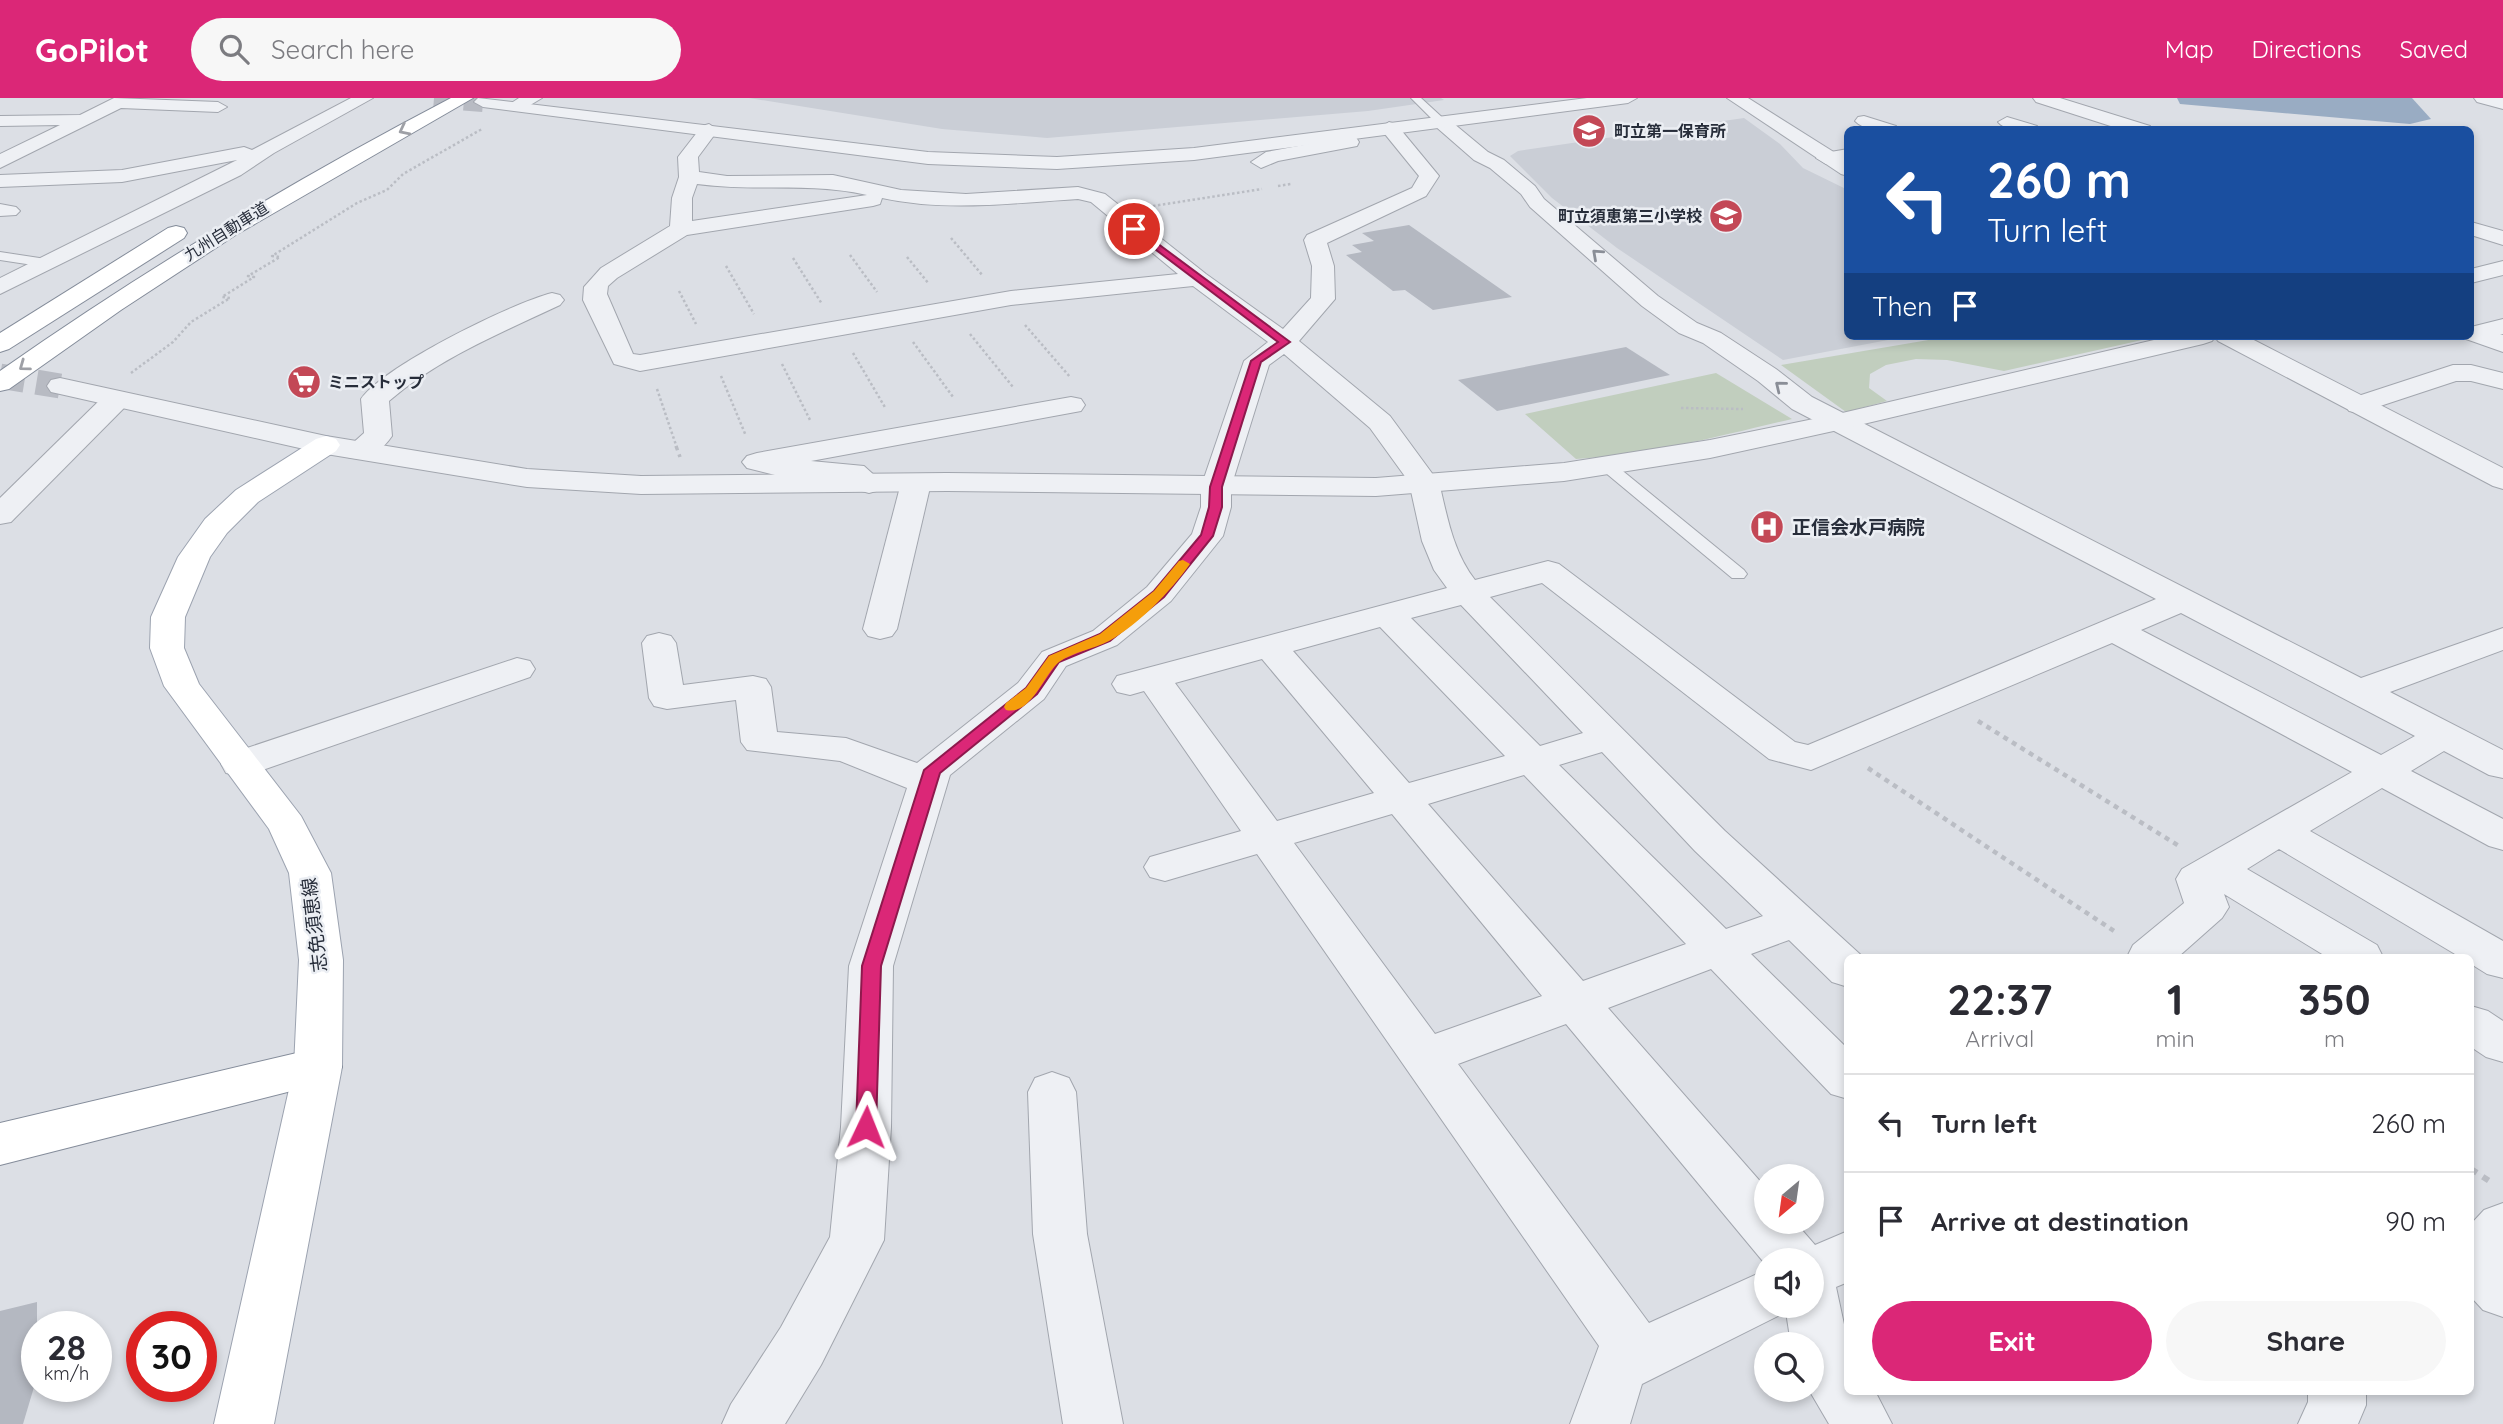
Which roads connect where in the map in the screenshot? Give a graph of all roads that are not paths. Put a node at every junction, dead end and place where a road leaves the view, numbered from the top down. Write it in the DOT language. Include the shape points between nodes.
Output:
graph roads {
  1 [pos="364,98"];
  2 [pos="428,98"];
  3 [pos="1416,98"];
  4 [pos="1628,98"];
  5 [pos="1736,98"];
  6 [pos="2042,98"];
  7 [pos="2483,98"];
  8 [pos="474,100"];
  9 [pos="122,101"];
  10 [pos="527,104"];
  11 [pos="2503,104"];
  12 [pos="218,107"];
  13 [pos="85,119"];
  14 [pos="0,121"];
  15 [pos="1864,121"];
  16 [pos="1441,122"];
  17 [pos="2007,122"];
  18 [pos="1878,126"];
  19 [pos="2018,126"];
  20 [pos="2130,126"];
  21 [pos="1390,128"];
  22 [pos="709,130"];
  23 [pos="1343,135"];
  24 [pos="267,149"];
  25 [pos="317,154"];
  26 [pos="1844,156"];
  27 [pos="1826,158"];
  28 [pos="0,162"];
  29 [pos="1261,162"];
  30 [pos="1844,168"];
  31 [pos="689,177"];
  32 [pos="32,180"];
  33 [pos="0,181"];
  34 [pos="297,187"];
  35 [pos="901,196"];
  36 [pos="3,205"];
  37 [pos="681,229"];
  38 [pos="2474,229"];
  39 [pos="2501,237"];
  40 [pos="0,256"];
  41 [pos="46,262"];
  42 [pos="2503,268"];
  43 [pos="2474,275"];
  44 [pos="1198,279"];
  45 [pos="0,287"];
  46 [pos="552,300"];
  47 [pos="2503,326"];
  48 [pos="0,328"];
  49 [pos="2186,340"];
  50 [pos="2235,340"];
  51 [pos="1284,342"];
  52 [pos="0,344"];
  53 [pos="2503,344"];
  54 [pos="2503,381"];
  55 [pos="0,383"];
  56 [pos="60,386"];
  57 [pos="1071,392"];
  58 [pos="108,398"];
  59 [pos="2358,405"];
  60 [pos="0,408"];
  61 [pos="1838,422"];
  62 [pos="342,448"];
  63 [pos="1607,466"];
  64 [pos="2503,480"];
  65 [pos="1424,482"];
  66 [pos="916,483"];
  67 [pos="869,484"];
  68 [pos="1216,487"];
  69 [pos="0,515"];
  70 [pos="1738,574"];
  71 [pos="1469,594"];
  72 [pos="2183,600"];
  73 [pos="1389,616"];
  74 [pos="880,629"];
  75 [pos="2113,629"];
  76 [pos="2503,638"];
  77 [pos="659,643"];
  78 [pos="1271,647"];
  79 [pos="517,669"];
  80 [pos="2360,691"];
  81 [pos="2444,735"];
  82 [pos="1609,738"];
  83 [pos="1532,761"];
  84 [pos="240,764"];
  85 [pos="2503,766"];
  86 [pos="2380,772"];
  87 [pos="929,782"];
  88 [pos="1401,798"];
  89 [pos="2279,831"];
  90 [pos="2503,836"];
  91 [pos="1267,838"];
  92 [pos="1165,867"];
  93 [pos="2215,869"];
  94 [pos="1795,920"];
  95 [pos="1717,948"];
  96 [pos="2153,954"];
  97 [pos="2356,954"];
  98 [pos="2503,962"];
  99 [pos="1844,966"];
  100 [pos="1576,1003"];
  101 [pos="2474,1026"];
  102 [pos="2503,1044"];
  103 [pos="1425,1057"];
  104 [pos="318,1067"];
  105 [pos="1844,1076"];
  106 [pos="1052,1092"];
  107 [pos="0,1126"];
  108 [pos="0,1143"];
  109 [pos="2503,1226"];
  110 [pos="1786,1248"];
  111 [pos="1844,1257"];
  112 [pos="2474,1259"];
  113 [pos="2474,1263"];
  114 [pos="1824,1267"];
  115 [pos="2503,1292"];
  116 [pos="1754,1301"];
  117 [pos="1815,1318"];
  118 [pos="1640,1357"];
  119 [pos="1844,1394"];
  120 [pos="1844,1395"];
  121 [pos="2337,1395"];
  122 [pos="244,1424"];
  123 [pos="752,1424"];
  124 [pos="1093,1424"];
  125 [pos="1600,1424"];
  126 [pos="1862,1424"];
  127 [pos="2328,1424"];
  1 -- 24 [label="street"];
  2 -- 25 [label="main road"];
  3 -- 16 [label="lane"];
  4 -- 16 [label="street"];
  5 -- 27 [label="street"];
  6 -- 20 [label="street"];
  7 -- 11 [label="street"];
  8 -- 10 [label="street"];
  8 -- 34 [label="main road, 九州自動車道, one-way"];
  9 -- 12 [label="street"];
  9 -- 13 [label="street"];
  10 -- 22 [label="street"];
  13 -- 14 [label="street"];
  13 -- 28 [label="street"];
  15 -- 18 [label="street"];
  16 -- 21 [label="street"];
  61 -- 16 [label="street, one-way" via="1650,302 1528,190"];
  17 -- 19 [label="street"];
  21 -- 23 [label="street"];
  21 -- 51 [label="street" via="1429,176 1426,184 1419,192 1315,240 1323,266 1323,299"];
  22 -- 23 [label="street" via="928,158 1058,163 1182,155"];
  22 -- 31 [label="street" via="688,157"];
  23 -- 29 [label="street" via="1350,142"];
  24 -- 32 [label="street" via="122,176"];
  24 -- 41 [label="street" via="234,171"];
  26 -- 27 [label="street"];
  27 -- 30 [label="street"];
  31 -- 35 [label="street" via="727,182 833,181"];
  31 -- 37 [label="street" via="682,198"];
  32 -- 33 [label="street"];
  32 -- 36 [label="street"];
  34 -- 55 [label="main road, 九州自動車道, one-way" via="173,264"];
  34 -- 60 [label="main road" via="143,292"];
  35 -- 37 [label="street"];
  35 -- 44 [label="street" via="966,200 1090,194"];
  37 -- 44 [label="street" via="612,271 594,291 623,359 648,362 1003,300"];
  38 -- 39 [label="street"];
  40 -- 41 [label="lane"];
  41 -- 45 [label="street"];
  42 -- 43 [label="street"];
  44 -- 51 [label="street"];
  46 -- 62 [label="street" via="394,381 375,400 378,436"];
  47 -- 53 [label="street" via="2475,334"];
  48 -- 52 [label="main road, 九州自動車道" via="195,221"];
  49 -- 61 [label="street"];
  50 -- 59 [label="street"];
  51 -- 65 [label="street" via="1380,422"];
  51 -- 68 [label="street" via="1256,361"];
  54 -- 59 [label="street" via="2453,373"];
  56 -- 58 [label="street"];
  57 -- 67 [label="street" via="1033,412 757,462 854,472"];
  58 -- 62 [label="street"];
  58 -- 69 [label="street"];
  59 -- 64 [label="street"];
  61 -- 63 [label="street"];
  61 -- 72 [label="street"];
  62 -- 67 [label="street" via="527,478 641,485"];
  62 -- 84 [label="main road, 志免須恵線" via="247,496 216,526 194,556 168,617 167,648 182,687"];
  63 -- 65 [label="street"];
  63 -- 70 [label="lane"];
  65 -- 68 [label="street" via="1376,487"];
  65 -- 71 [label="street" via="1438,541 1450,570"];
  66 -- 67 [label="street"];
  66 -- 68 [label="street"];
  66 -- 74 [label="street"];
  68 -- 87 [label="street" via="1216,507 1207,536 1159,594 1105,638 1054,659 1031,691 932,770"];
  71 -- 73 [label="street"];
  71 -- 75 [label="street" via="1548,571 1782,751 1811,758"];
  71 -- 82 [label="street"];
  72 -- 75 [label="street"];
  72 -- 80 [label="street"];
  73 -- 78 [label="street"];
  73 -- 83 [label="street"];
  75 -- 86 [label="street"];
  76 -- 80 [label="street"];
  77 -- 87 [label="street" via="667,698 753,687 760,742 846,750"];
  78 -- 88 [label="street"];
  78 -- 91 [label="street" via="1141,681"];
  79 -- 84 [label="street"];
  80 -- 81 [label="street"];
  81 -- 85 [label="street"];
  81 -- 86 [label="street"];
  82 -- 83 [label="street"];
  82 -- 94 [label="street"];
  83 -- 88 [label="street"];
  83 -- 95 [label="street"];
  84 -- 104 [label="main road, 志免須恵線" via="287,825 310,873 321,960"];
  86 -- 89 [label="street"];
  86 -- 90 [label="street"];
  87 -- 123 [label="street" via="871,966 857,1240 801,1346"];
  88 -- 91 [label="street"];
  88 -- 100 [label="street"];
  89 -- 93 [label="street"];
  89 -- 98 [label="street"];
  91 -- 92 [label="street"];
  91 -- 103 [label="street"];
  93 -- 96 [label="street" via="2197,879 2207,907"];
  93 -- 97 [label="street"];
  94 -- 95 [label="street"];
  94 -- 99 [label="street"];
  95 -- 100 [label="street"];
  95 -- 105 [label="street"];
  100 -- 103 [label="street"];
  100 -- 110 [label="street"];
  101 -- 102 [label="street"];
  103 -- 118 [label="street"];
  104 -- 107 [label="main road" via="170,1090"];
  104 -- 108 [label="main road"];
  104 -- 122 [label="main road, 志免須恵線"];
  106 -- 124 [label="street" via="1060,1234"];
  109 -- 112 [label="street"];
  111 -- 114 [label="street"];
  113 -- 115 [label="street"];
  116 -- 118 [label="street"];
  117 -- 119 [label="street" via="1822,1358"];
  118 -- 125 [label="street" via="1619,1366"];
  120 -- 126 [label="street"];
  121 -- 127 [label="street"];
}
